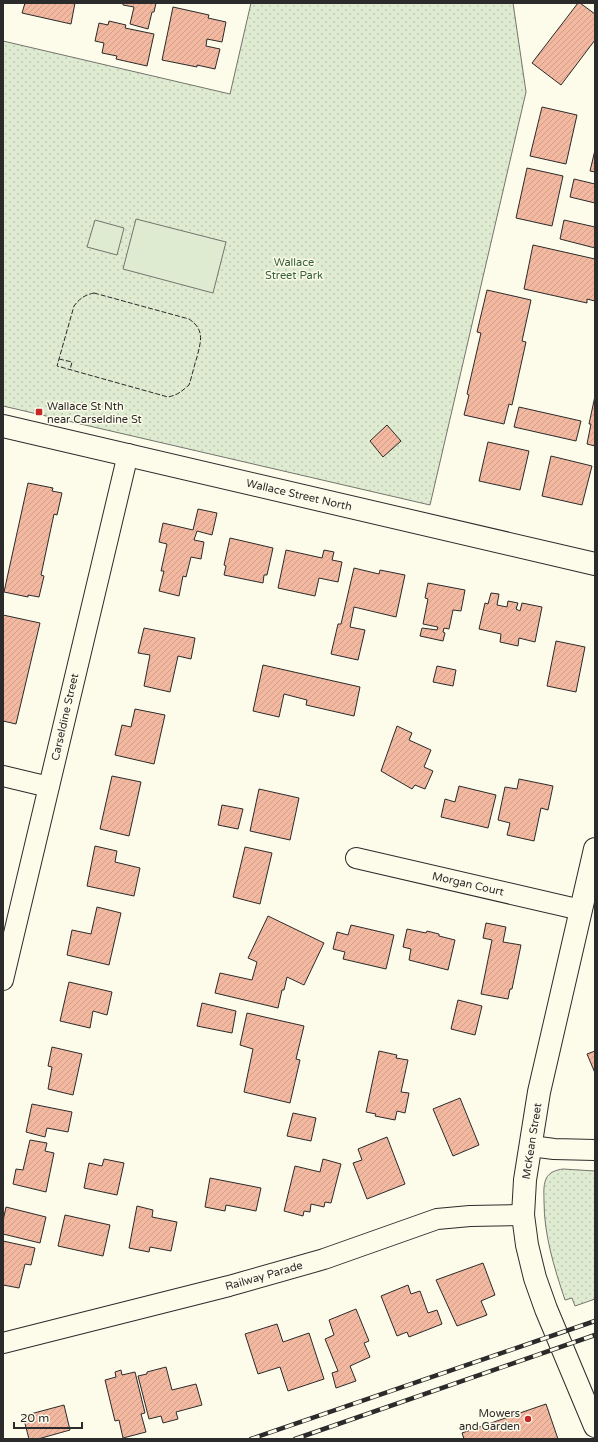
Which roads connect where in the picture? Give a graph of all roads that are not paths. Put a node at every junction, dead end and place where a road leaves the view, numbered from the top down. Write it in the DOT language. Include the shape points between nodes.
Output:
graph roads {
  1 [pos="3,426"];
  2 [pos="128,454"];
  3 [pos="595,564"];
  4 [pos="3,776"];
  5 [pos="49,787"];
  6 [pos="595,850"];
  7 [pos="356,858"];
  8 [pos="581,910"];
  9 [pos="3,980"];
  10 [pos="531,1146"];
  11 [pos="595,1150"];
  12 [pos="523,1216"];
  13 [pos="3,1343"];
  14 [pos="595,1426"];
  1 -- 2 [label="street, Wallace Street North"];
  2 -- 3 [label="street, Wallace Street North"];
  2 -- 5 [label="street, Carseldine Street"];
  4 -- 5 [label="street"];
  5 -- 9 [label="street, Carseldine Street"];
  6 -- 8 [label="street, McKean Street"];
  7 -- 8 [label="street, Morgan Court"];
  8 -- 10 [label="street, McKean Street" via="539,1092"];
  10 -- 11 [label="street"];
  10 -- 12 [label="street, McKean Street" via="525,1180"];
  12 -- 13 [label="street, Railway Parade" via="437,1219 316,1261 229,1286"];
  12 -- 14 [label="street, McKean Street" via="535,1278"];
}
